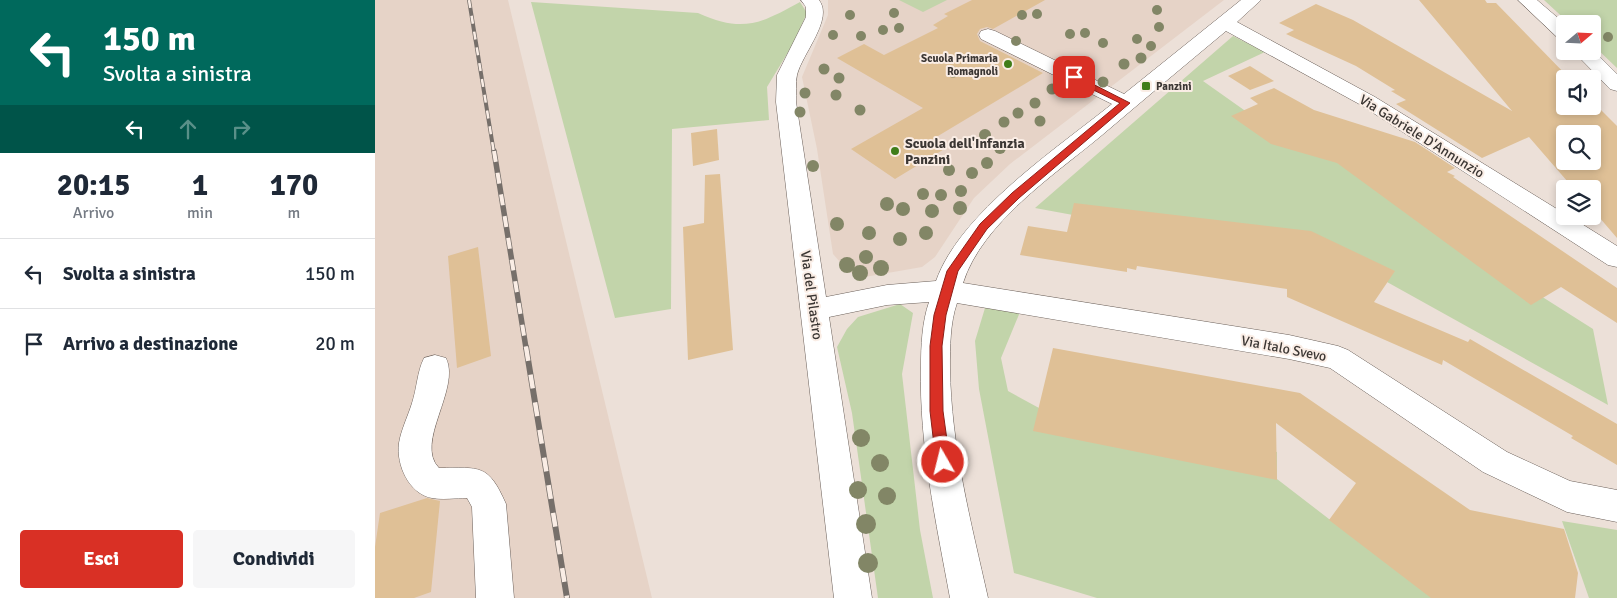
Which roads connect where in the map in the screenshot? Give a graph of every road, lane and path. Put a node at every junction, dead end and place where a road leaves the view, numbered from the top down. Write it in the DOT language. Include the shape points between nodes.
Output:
graph roads {
  1 [pos="1252,0"];
  2 [pos="1527,0"];
  3 [pos="815,2"];
  4 [pos="1223,22"];
  5 [pos="1556,26"];
  6 [pos="988,36"];
  7 [pos="1592,60"];
  8 [pos="1617,85"];
  9 [pos="1126,103"];
  10 [pos="1617,258"];
  11 [pos="946,291"];
  12 [pos="813,306"];
  13 [pos="435,367"];
  14 [pos="1617,506"];
  15 [pos="495,598"];
  16 [pos="853,598"];
  17 [pos="969,598"];
  1 -- 4 [label="street"];
  2 -- 5 [label="street"];
  3 -- 12 [label="street, Via del Pilastro" via="815,16 787,75 785,88"];
  4 -- 9 [label="street"];
  4 -- 10 [label="street, Via Gabriele D'Annunzio" via="1368,101"];
  6 -- 9 [label="street"];
  7 -- 8 [label="street"];
  9 -- 11 [label="street" via="1043,170 983,226 953,271"];
  11 -- 12 [label="street, Via Italo Svevo" via="887,295"];
  11 -- 14 [label="street, Via Italo Svevo" via="1289,347 1338,358 1495,462 1567,496"];
  11 -- 17 [label="street" via="936,346 936,411"];
  12 -- 16 [label="street, Via del Pilastro"];
  13 -- 15 [label="street" via="415,444 419,470 432,483 476,483 489,504"];
}
